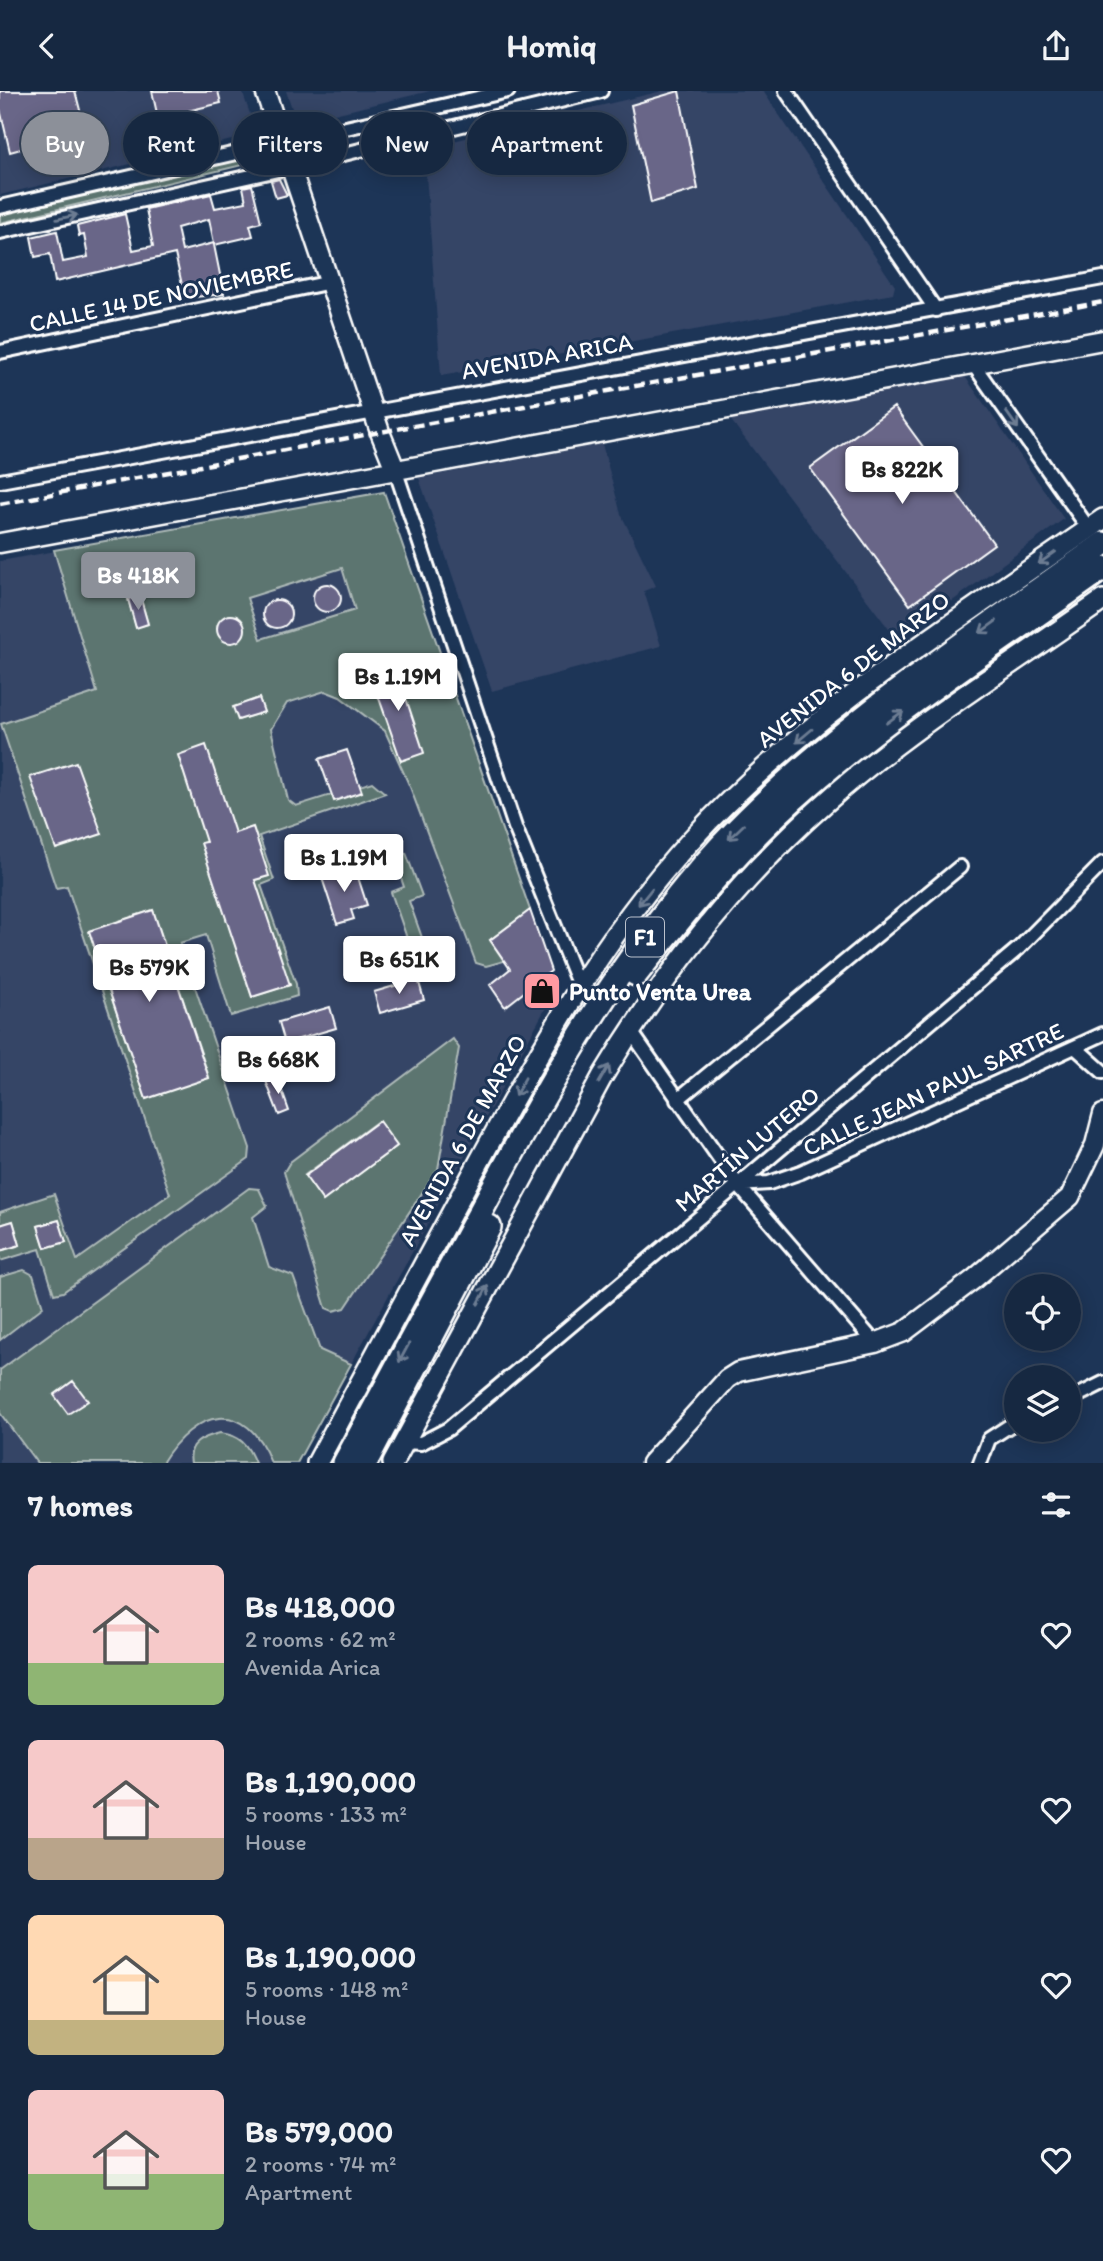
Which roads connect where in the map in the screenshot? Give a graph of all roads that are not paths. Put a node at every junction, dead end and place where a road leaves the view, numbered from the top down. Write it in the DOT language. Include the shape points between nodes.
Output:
graph roads {
  1 [pos="265,91"];
  2 [pos="508,91"];
  3 [pos="601,91"];
  4 [pos="786,91"];
  5 [pos="271,112"];
  6 [pos="347,128"];
  7 [pos="347,153"];
  8 [pos="233,154"];
  9 [pos="255,175"];
  10 [pos="294,175"];
  11 [pos="0,207"];
  12 [pos="0,232"];
  13 [pos="1103,278"];
  14 [pos="331,282"];
  15 [pos="936,310"];
  16 [pos="1103,340"];
  17 [pos="0,352"];
  18 [pos="973,364"];
  19 [pos="376,413"];
  20 [pos="395,469"];
  21 [pos="0,481"];
  22 [pos="1098,530"];
  23 [pos="0,543"];
  24 [pos="1103,568"];
  25 [pos="1103,600"];
  26 [pos="1103,863"];
  27 [pos="960,867"];
  28 [pos="579,986"];
  29 [pos="630,1030"];
  30 [pos="1103,1034"];
  31 [pos="1075,1047"];
  32 [pos="1103,1072"];
  33 [pos="677,1100"];
  34 [pos="1103,1114"];
  35 [pos="738,1185"];
  36 [pos="875,1343"];
  37 [pos="1103,1383"];
  38 [pos="1081,1394"];
  39 [pos="1004,1429"];
  40 [pos="404,1442"];
  41 [pos="317,1463"];
  42 [pos="345,1463"];
  43 [pos="365,1463"];
  44 [pos="393,1463"];
  45 [pos="651,1463"];
  46 [pos="980,1463"];
  1 -- 5 [label="main road"];
  2 -- 6 [label="street"];
  3 -- 7 [label="street"];
  4 -- 15 [label="street"];
  8 -- 11 [label="street"];
  12 -- 9 [label="street, one-way"];
  10 -- 14 [label="main road"];
  13 -- 15 [label="street, AVENIDA ARICA"];
  14 -- 17 [label="street, CALLE 14 DE NOVIEMBRE"];
  14 -- 19 [label="main road"];
  15 -- 19 [label="street, AVENIDA ARICA"];
  16 -- 18 [label="main road"];
  18 -- 20 [label="main road"];
  18 -- 22 [label="street, one-way"];
  19 -- 20 [label="main road"];
  19 -- 21 [label="street, AVENIDA ARICA"];
  20 -- 23 [label="main road"];
  20 -- 28 [label="street" via="515,827"];
  22 -- 28 [label="main road, AVENIDA 6 DE MARZO, one-way" via="852,697 768,768 692,839"];
  22 -- 42 [label="highway, AVENIDA 6 DE MARZO / F1, one-way" via="798,772 722,845 655,923 537,1106"];
  43 -- 24 [label="highway, F1, one-way" via="550,1113 623,993 673,927 730,860 806,787 863,740"];
  25 -- 29 [label="main road" via="824,803 707,923"];
  26 -- 35 [label="street, MARTÍN LUTERO" via="1019,948"];
  27 -- 33 [label="street"];
  28 -- 41 [label="main road, AVENIDA 6 DE MARZO, one-way"];
  29 -- 33 [label="street"];
  40 -- 29 [label="main road, one-way"];
  30 -- 31 [label="street, CALLE JEAN PAUL SARTRE"];
  31 -- 32 [label="street"];
  31 -- 35 [label="street, CALLE JEAN PAUL SARTRE" via="801,1172 769,1183"];
  33 -- 35 [label="street"];
  34 -- 36 [label="main road" via="1095,1145 1070,1197 904,1332"];
  35 -- 36 [label="street"];
  35 -- 40 [label="street, MARTÍN LUTERO" via="448,1429 421,1443"];
  36 -- 45 [label="main road" via="738,1372"];
  37 -- 38 [label="street"];
  39 -- 46 [label="street" via="989,1439"];
  40 -- 44 [label="main road"];
}
